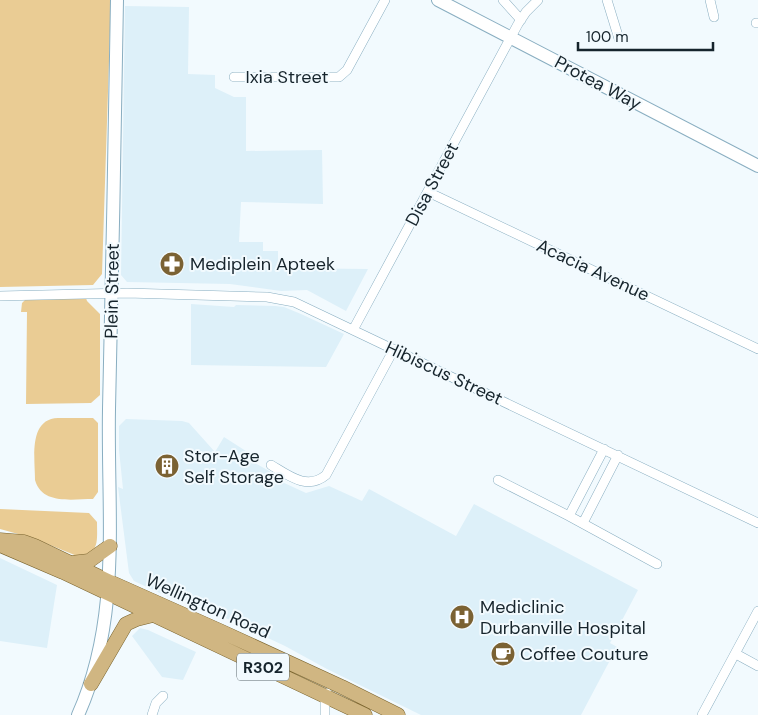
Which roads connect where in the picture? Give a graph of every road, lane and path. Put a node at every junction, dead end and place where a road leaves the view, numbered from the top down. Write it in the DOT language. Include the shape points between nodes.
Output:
graph roads {
  1 [pos="117,0"];
  2 [pos="385,0"];
  3 [pos="438,0"];
  4 [pos="503,0"];
  5 [pos="538,0"];
  6 [pos="607,0"];
  7 [pos="710,0"];
  8 [pos="714,16"];
  9 [pos="520,20"];
  10 [pos="511,38"];
  11 [pos="619,39"];
  12 [pos="234,77"];
  13 [pos="758,166"];
  14 [pos="428,192"];
  15 [pos="112,293"];
  16 [pos="0,296"];
  17 [pos="353,330"];
  18 [pos="394,349"];
  19 [pos="758,349"];
  20 [pos="604,449"];
  21 [pos="618,455"];
  22 [pos="271,465"];
  23 [pos="498,480"];
  24 [pos="569,516"];
  25 [pos="758,522"];
  26 [pos="583,523"];
  27 [pos="0,540"];
  28 [pos="0,545"];
  29 [pos="110,546"];
  30 [pos="70,563"];
  31 [pos="657,564"];
  32 [pos="109,588"];
  33 [pos="758,612"];
  34 [pos="153,615"];
  35 [pos="736,654"];
  36 [pos="758,666"];
  37 [pos="91,684"];
  38 [pos="337,685"];
  39 [pos="163,696"];
  40 [pos="328,705"];
  41 [pos="78,715"];
  42 [pos="152,715"];
  43 [pos="365,715"];
  44 [pos="398,715"];
  45 [pos="702,715"];
  1 -- 15 [label="street, Plein Street"];
  2 -- 12 [label="street, Ixia Street" via="347,70 340,77"];
  3 -- 10 [label="street, Protea Way"];
  4 -- 9 [label="street"];
  5 -- 9 [label="street, Disa Street"];
  6 -- 11 [label="street"];
  7 -- 8 [label="street"];
  9 -- 10 [label="street, Disa Street"];
  10 -- 13 [label="street, Protea Way"];
  10 -- 14 [label="street, Disa Street"];
  14 -- 17 [label="street, Disa Street"];
  14 -- 19 [label="street, Acacia Avenue"];
  15 -- 16 [label="street, Hibiscus Street"];
  15 -- 17 [label="street, Hibiscus Street" via="275,298 302,306"];
  15 -- 29 [label="street, Plein Street"];
  17 -- 18 [label="street, Hibiscus Street"];
  18 -- 20 [label="street, Hibiscus Street"];
  18 -- 22 [label="street" via="326,475 314,482 304,482"];
  20 -- 21 [label="street, Hibiscus Street"];
  20 -- 24 [label="street"];
  21 -- 25 [label="street, Hibiscus Street"];
  21 -- 26 [label="street"];
  23 -- 24 [label="street"];
  24 -- 26 [label="street"];
  26 -- 31 [label="street"];
  27 -- 30 [label="main road, Wellington Road / R302" via="24,542"];
  28 -- 32 [label="main road, Wellington Road / R302"];
  29 -- 30 [label="main road" via="89,561"];
  29 -- 32 [label="street, Plein Street"];
  30 -- 32 [label="main road, Wellington Road / R302"];
  32 -- 34 [label="main road, Wellington Road / R302"];
  32 -- 37 [label="street, Plein Street" via="100,653"];
  32 -- 38 [label="main road, Wellington Road / R302"];
  33 -- 35 [label="street"];
  34 -- 37 [label="main road" via="126,624"];
  34 -- 40 [label="main road, Wellington Road / R302"];
  35 -- 36 [label="street"];
  35 -- 45 [label="street"];
  37 -- 41 [label="street, Plein Street"];
  38 -- 40 [label="street"];
  38 -- 44 [label="main road, Wellington Road / R302"];
  39 -- 42 [label="street"];
  40 -- 43 [label="main road, Wellington Road / R302"];
}
